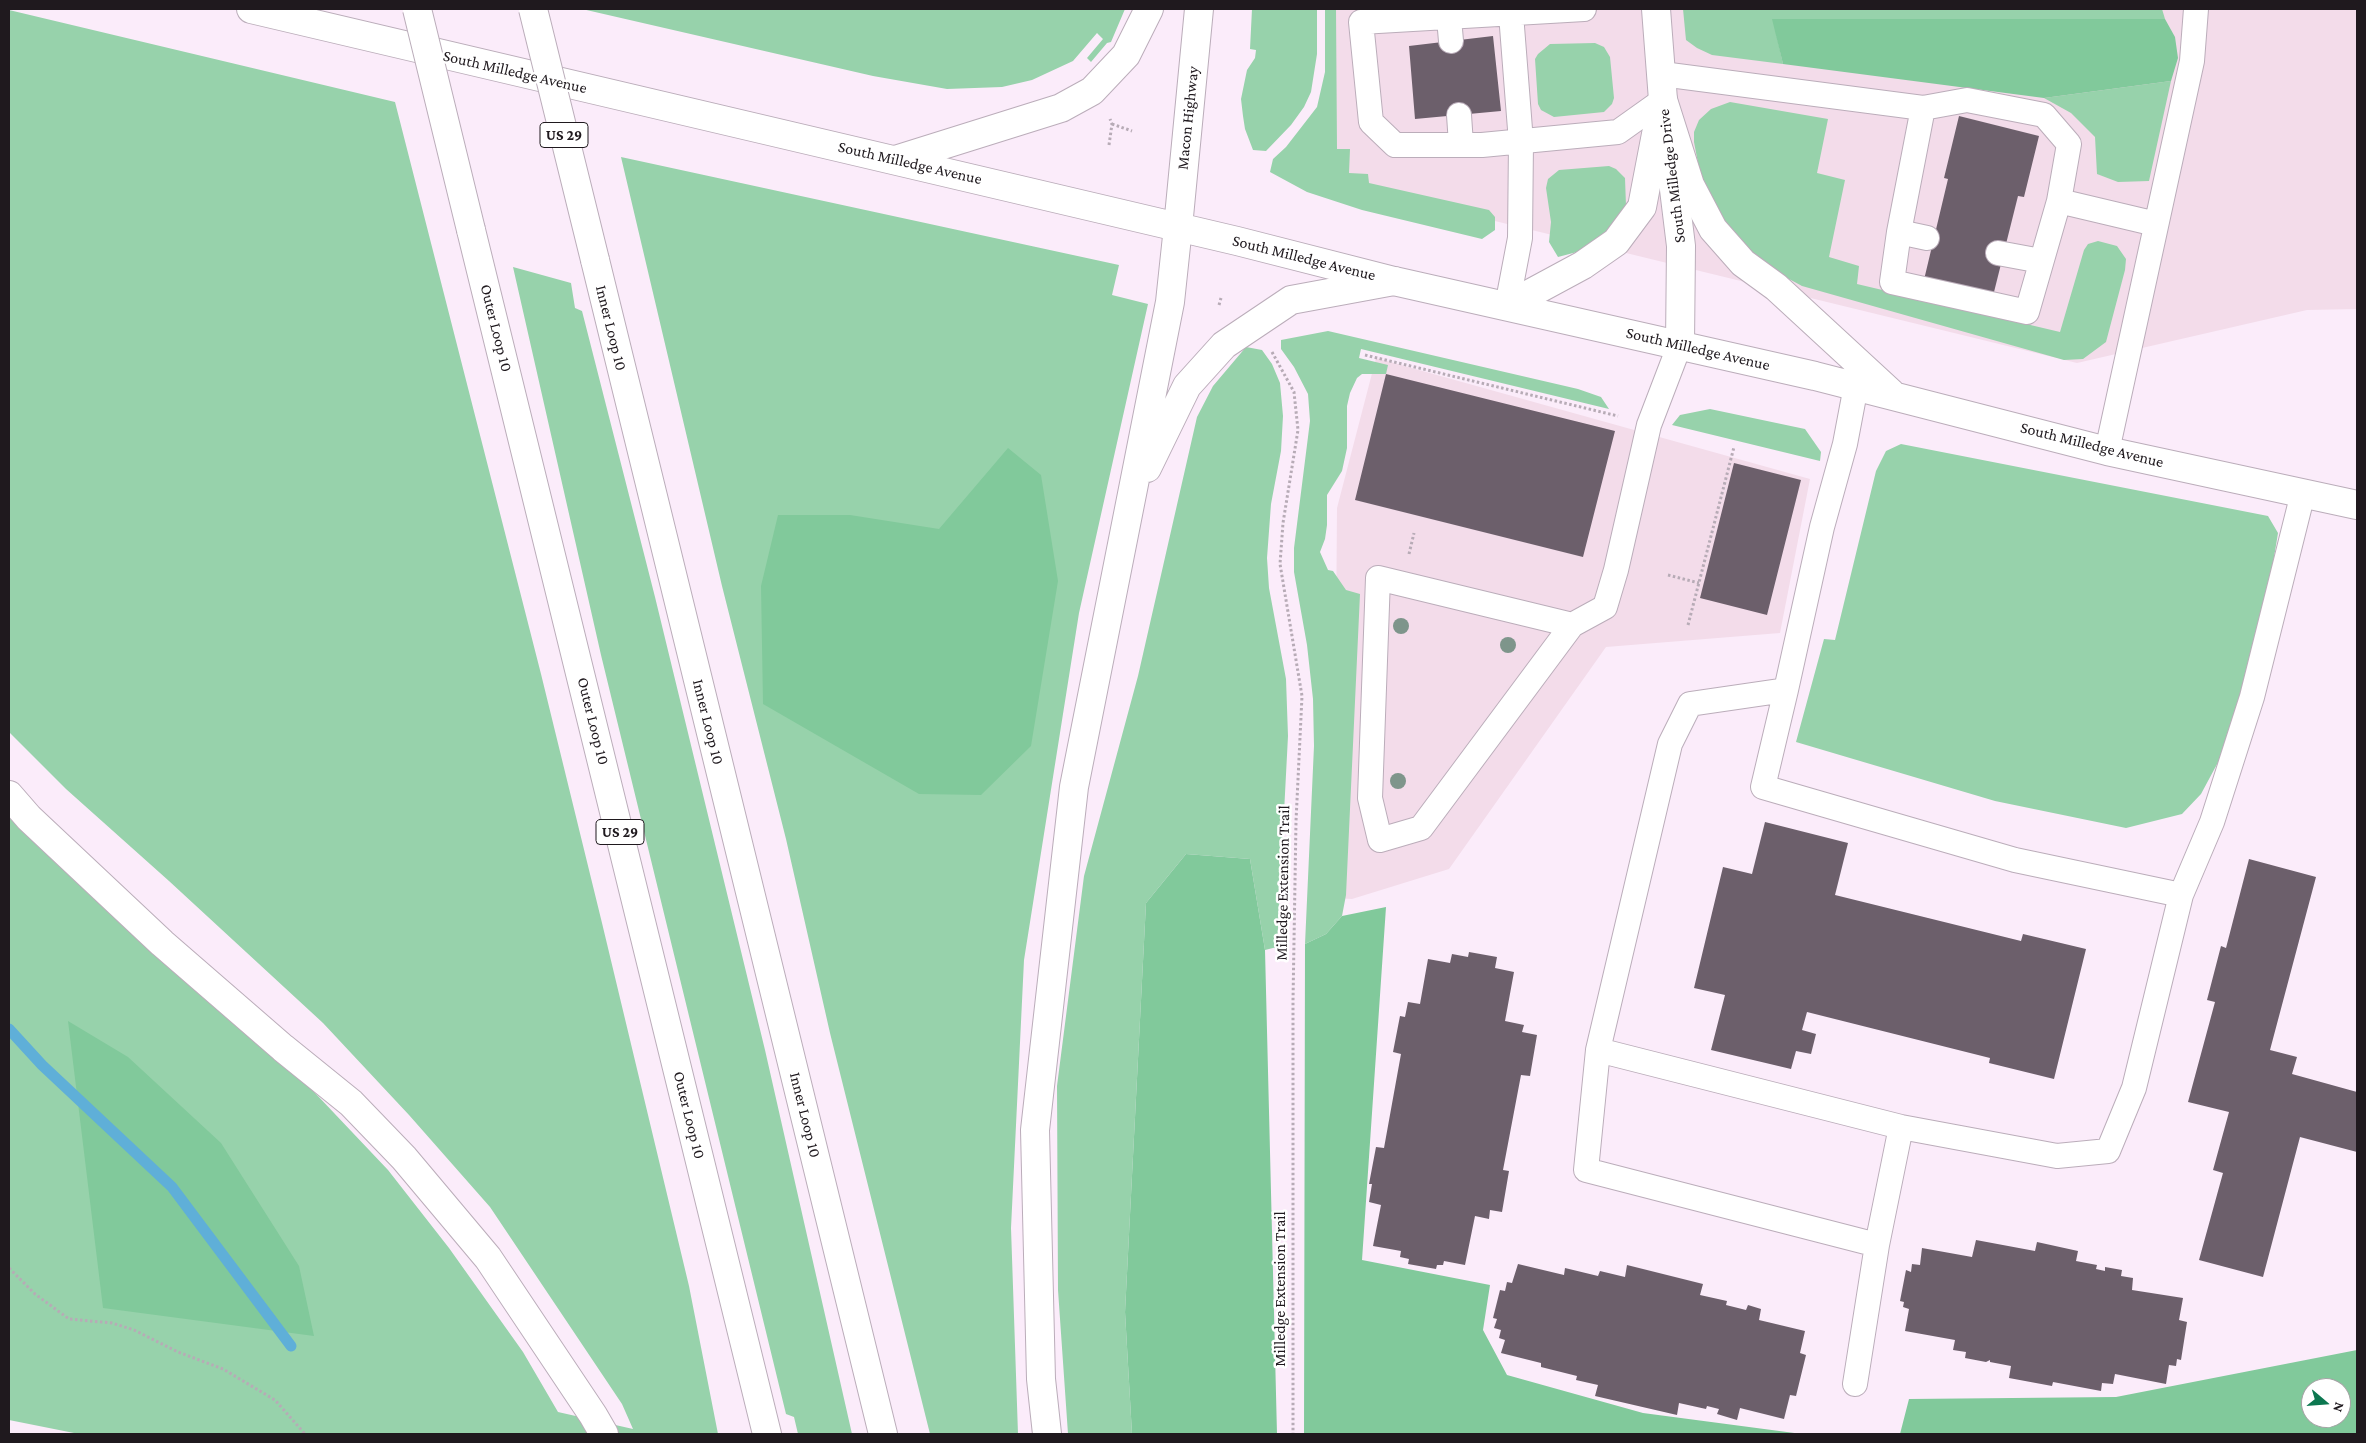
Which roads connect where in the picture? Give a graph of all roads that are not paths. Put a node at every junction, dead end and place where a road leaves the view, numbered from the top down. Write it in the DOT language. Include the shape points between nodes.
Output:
graph roads {
  1 [pos="251,9"];
  2 [pos="417,9"];
  3 [pos="533,9"];
  4 [pos="1149,9"];
  5 [pos="1199,9"];
  6 [pos="1584,9"];
  7 [pos="1656,9"];
  8 [pos="2196,9"];
  9 [pos="1511,14"];
  10 [pos="1360,15"];
  11 [pos="1448,18"];
  12 [pos="1451,41"];
  13 [pos="1662,87"];
  14 [pos="1923,108"];
  15 [pos="1459,115"];
  16 [pos="1521,142"];
  17 [pos="1461,144"];
  18 [pos="895,160"];
  19 [pos="2059,201"];
  20 [pos="2156,224"];
  21 [pos="1178,227"];
  22 [pos="1899,232"];
  23 [pos="1927,238"];
  24 [pos="1998,253"];
  25 [pos="2041,261"];
  26 [pos="1394,281"];
  27 [pos="1506,306"];
  28 [pos="1680,344"];
  29 [pos="1856,386"];
  30 [pos="1894,396"];
  31 [pos="2107,451"];
  32 [pos="2303,493"];
  33 [pos="1132,499"];
  34 [pos="2357,505"];
  35 [pos="1572,625"];
  36 [pos="1786,690"];
  37 [pos="9,795"];
  38 [pos="2181,896"];
  39 [pos="1598,1050"];
  40 [pos="1901,1127"];
  41 [pos="1877,1244"];
  42 [pos="1854,1384"];
  43 [pos="599,1424"];
  44 [pos="767,1434"];
  45 [pos="883,1434"];
  46 [pos="1047,1434"];
  1 -- 18 [label="main road, South Milledge Avenue"];
  2 -- 44 [label="main road, Outer Loop 10 / US 29, bridge"];
  3 -- 45 [label="main road, Inner Loop 10 / US 29, bridge"];
  4 -- 18 [label="main road" via="1126,55 1092,91 1061,108"];
  5 -- 21 [label="main road, Macon Highway"];
  6 -- 9 [label="lane"];
  7 -- 13 [label="main road, South Milledge Drive"];
  8 -- 20 [label="lane" via="2192,61"];
  9 -- 11 [label="lane"];
  9 -- 16 [label="lane"];
  10 -- 11 [label="lane"];
  10 -- 17 [label="lane" via="1371,122 1395,145"];
  11 -- 12 [label="lane"];
  13 -- 14 [label="lane"];
  13 -- 16 [label="lane" via="1618,132"];
  13 -- 27 [label="main road" via="1642,208 1616,242 1584,265"];
  13 -- 28 [label="main road, South Milledge Drive" via="1681,246"];
  13 -- 30 [label="main road" via="1690,185 1714,229 1743,263 1776,287"];
  14 -- 19 [label="lane" via="1967,100 2044,115 2069,144"];
  14 -- 22 [label="lane"];
  15 -- 17 [label="lane"];
  16 -- 17 [label="lane"];
  16 -- 27 [label="lane" via="1520,238"];
  18 -- 21 [label="main road, South Milledge Avenue"];
  19 -- 20 [label="lane"];
  19 -- 25 [label="lane"];
  20 -- 31 [label="lane"];
  21 -- 26 [label="main road, South Milledge Avenue"];
  21 -- 33 [label="main road, Macon Highway" via="1170,302"];
  22 -- 23 [label="lane"];
  22 -- 25 [label="lane" via="1892,282 2027,312"];
  24 -- 25 [label="lane"];
  26 -- 27 [label="main road, South Milledge Avenue"];
  26 -- 33 [label="main road" via="1291,300 1224,345 1187,386"];
  27 -- 28 [label="main road, South Milledge Avenue"];
  28 -- 29 [label="main road, South Milledge Avenue"];
  28 -- 35 [label="lane" via="1649,425 1605,607"];
  29 -- 30 [label="main road, South Milledge Avenue"];
  29 -- 36 [label="lane"];
  30 -- 31 [label="main road, South Milledge Avenue"];
  31 -- 32 [label="main road, South Milledge Avenue"];
  32 -- 34 [label="main road, South Milledge Avenue"];
  32 -- 38 [label="lane" via="2252,697 2212,822"];
  33 -- 46 [label="main road" via="1074,787 1035,1130 1041,1378"];
  35 -- 35 [label="lane" via="1378,578 1370,798 1380,840 1421,828"];
  36 -- 38 [label="lane" via="1764,787 2015,860"];
  36 -- 39 [label="lane" via="1690,704 1670,744"];
  37 -- 43 [label="main road" via="29,818 162,943 351,1104 404,1158 488,1258"];
  38 -- 40 [label="lane" via="2134,1088 2108,1151 2057,1156"];
  39 -- 40 [label="lane"];
  39 -- 41 [label="lane" via="1586,1170"];
  40 -- 41 [label="lane"];
  41 -- 42 [label="lane"];
}
